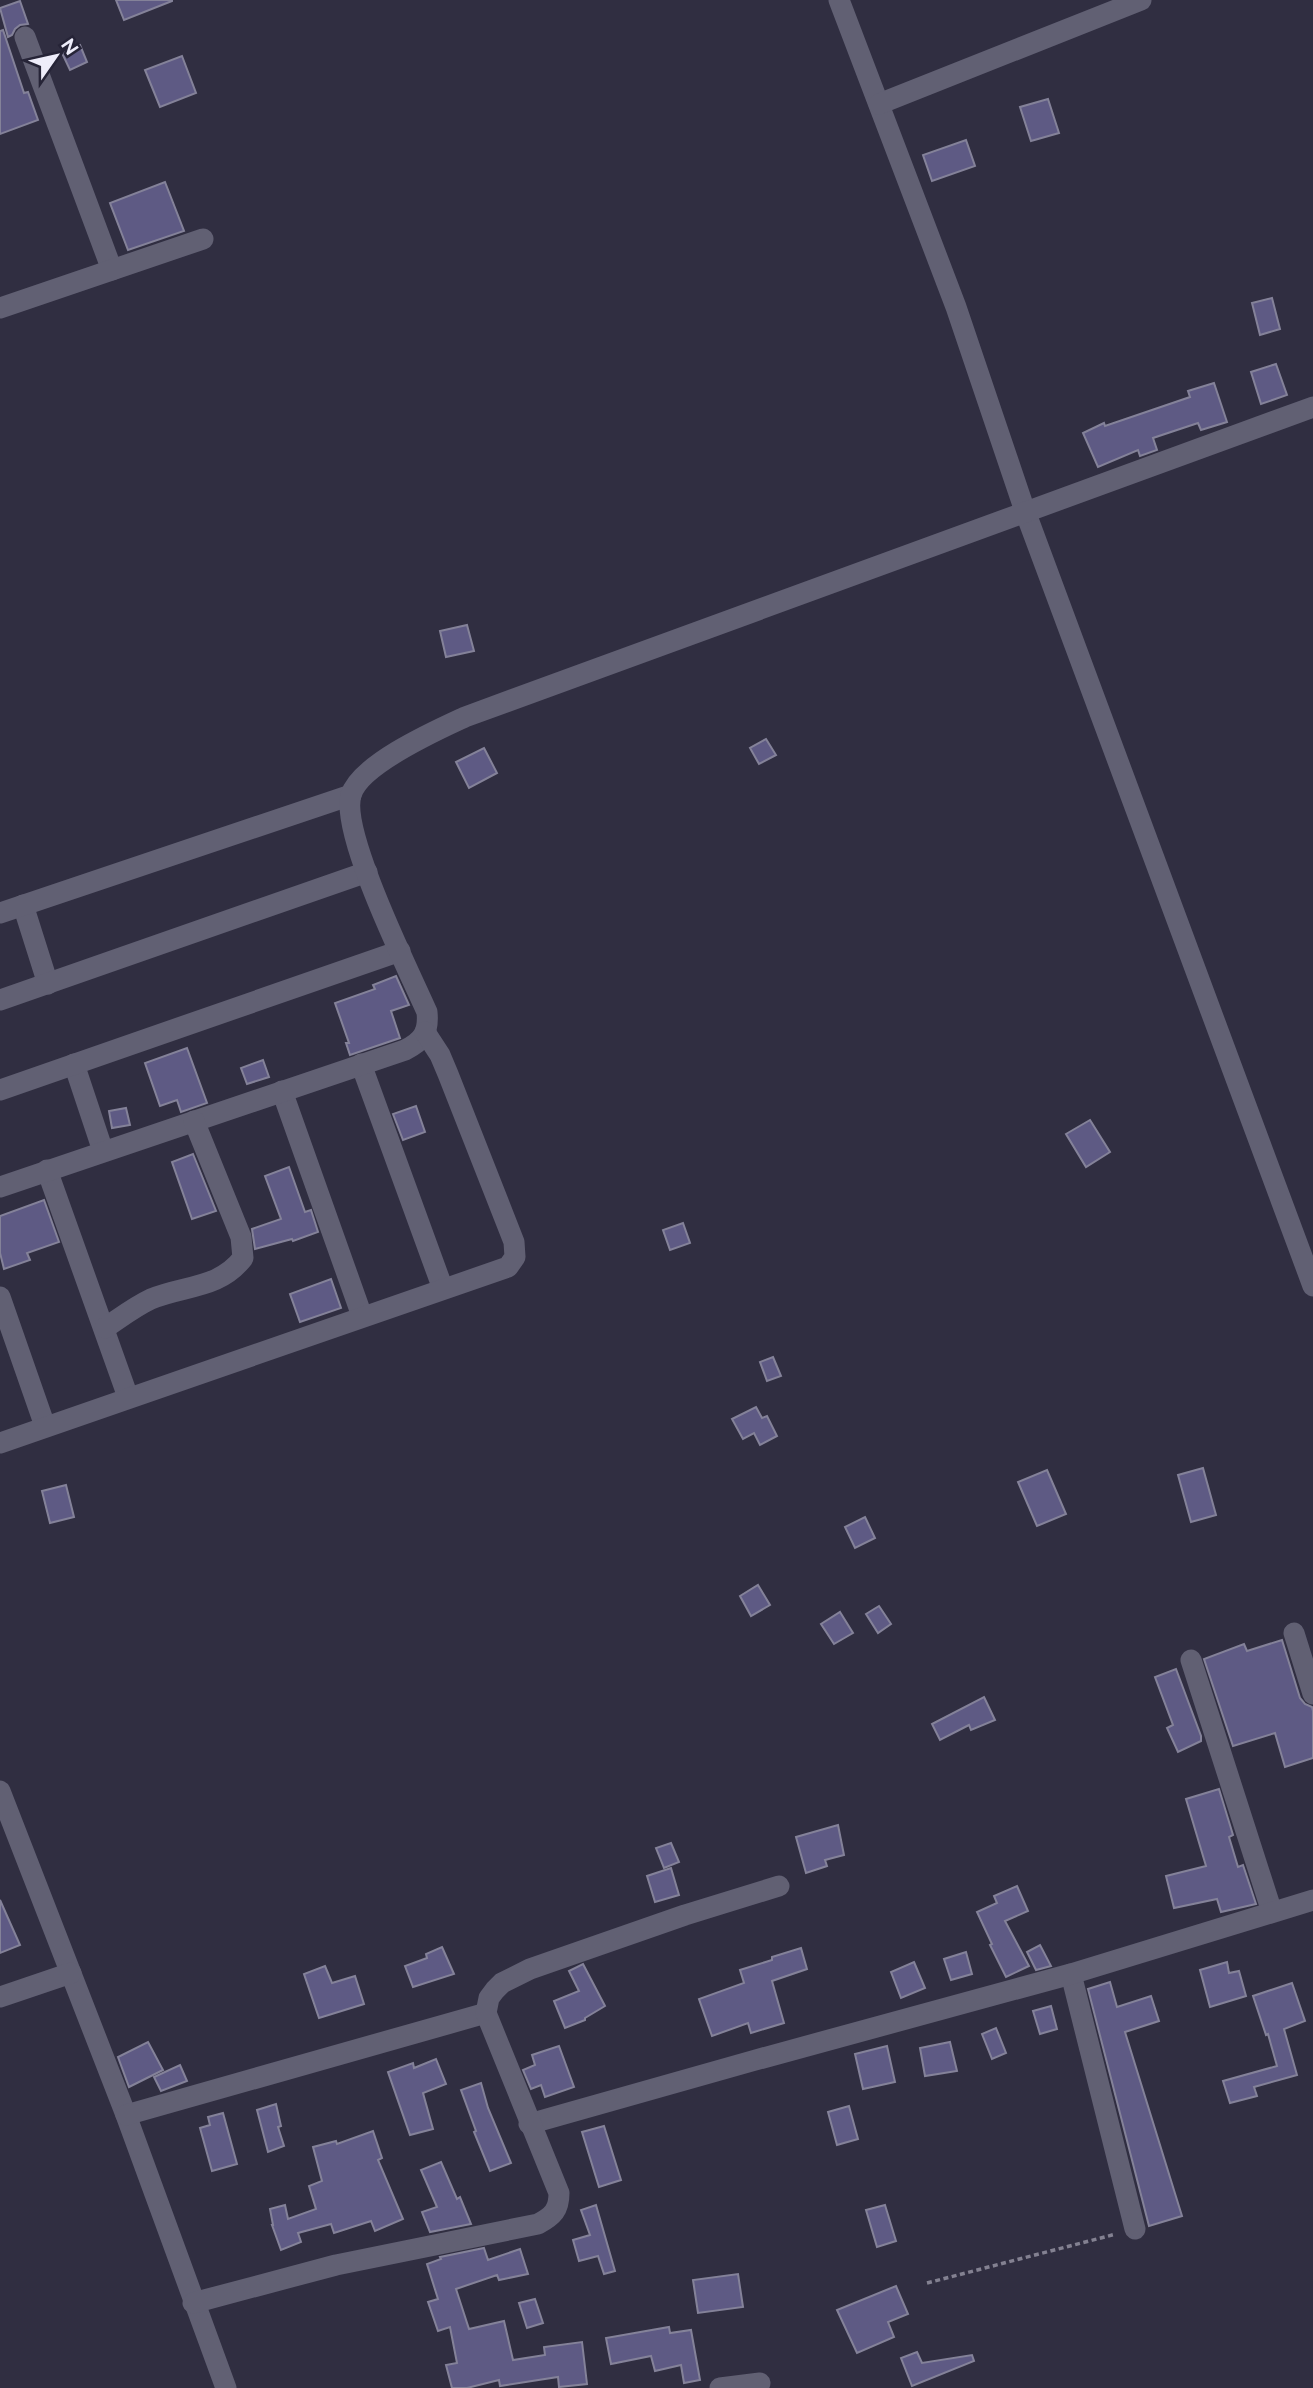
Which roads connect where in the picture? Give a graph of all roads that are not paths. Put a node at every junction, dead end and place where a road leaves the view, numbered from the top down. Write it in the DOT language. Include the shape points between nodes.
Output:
graph roads {
  1 [pos="839,0"];
  2 [pos="1142,0"];
  3 [pos="26,37"];
  4 [pos="879,104"];
  5 [pos="203,239"];
  6 [pos="112,270"];
  7 [pos="0,308"];
  8 [pos="1313,407"];
  9 [pos="1026,511"];
  10 [pos="351,795"];
  11 [pos="367,872"];
  12 [pos="23,905"];
  13 [pos="0,913"];
  14 [pos="400,951"];
  15 [pos="48,984"];
  16 [pos="0,1000"];
  17 [pos="425,1032"];
  18 [pos="74,1064"];
  19 [pos="361,1064"];
  20 [pos="0,1090"];
  21 [pos="282,1091"];
  22 [pos="194,1121"];
  23 [pos="103,1151"];
  24 [pos="47,1170"];
  25 [pos="0,1187"];
  26 [pos="1313,1286"];
  27 [pos="443,1289"];
  28 [pos="0,1297"];
  29 [pos="362,1316"];
  30 [pos="105,1328"];
  31 [pos="128,1398"];
  32 [pos="45,1426"];
  33 [pos="0,1443"];
  34 [pos="1294,1633"];
  35 [pos="1191,1660"];
  36 [pos="1313,1694"];
  37 [pos="0,1791"];
  38 [pos="779,1886"];
  39 [pos="1313,1900"];
  40 [pos="1272,1912"];
  41 [pos="71,1973"];
  42 [pos="1071,1974"];
  43 [pos="0,1997"];
  44 [pos="486,2013"];
  45 [pos="126,2115"];
  46 [pos="530,2124"];
  47 [pos="1135,2229"];
  48 [pos="194,2303"];
  49 [pos="760,2384"];
  50 [pos="226,2388"];
  51 [pos="720,2388"];
  1 -- 4 [label="street"];
  2 -- 4 [label="street"];
  3 -- 6 [label="street"];
  4 -- 9 [label="street"];
  5 -- 6 [label="street"];
  6 -- 7 [label="street"];
  8 -- 9 [label="street"];
  9 -- 10 [label="street" via="465,717 415,740 360,780"];
  9 -- 26 [label="street"];
  10 -- 11 [label="street" via="355,840"];
  10 -- 12 [label="street"];
  11 -- 14 [label="street"];
  11 -- 15 [label="street"];
  12 -- 13 [label="street"];
  12 -- 15 [label="street"];
  14 -- 17 [label="street" via="427,1012"];
  14 -- 18 [label="street"];
  15 -- 16 [label="street"];
  17 -- 19 [label="street" via="420,1042 405,1050"];
  17 -- 27 [label="street" via="440,1055 514,1242 515,1257 508,1267"];
  18 -- 20 [label="street"];
  18 -- 23 [label="street"];
  19 -- 21 [label="street"];
  19 -- 27 [label="street"];
  21 -- 22 [label="street"];
  21 -- 29 [label="street"];
  22 -- 23 [label="street"];
  22 -- 30 [label="street" via="241,1237 243,1258 228,1275 154,1298"];
  23 -- 24 [label="street"];
  24 -- 25 [label="street"];
  24 -- 30 [label="street"];
  27 -- 29 [label="street"];
  28 -- 32 [label="street"];
  29 -- 31 [label="street"];
  30 -- 31 [label="street"];
  31 -- 32 [label="street"];
  32 -- 33 [label="street"];
  34 -- 36 [label="street"];
  35 -- 40 [label="street"];
  37 -- 41 [label="street"];
  38 -- 44 [label="street" via="518,1975 495,1990"];
  39 -- 40 [label="street"];
  40 -- 42 [label="street"];
  41 -- 43 [label="street"];
  41 -- 45 [label="street"];
  42 -- 46 [label="street"];
  42 -- 47 [label="street"];
  44 -- 45 [label="street"];
  44 -- 46 [label="street"];
  45 -- 48 [label="street"];
  46 -- 48 [label="street" via="559,2193 555,2212 538,2224 336,2265"];
  48 -- 50 [label="street"];
  49 -- 51 [label="street"];
}
